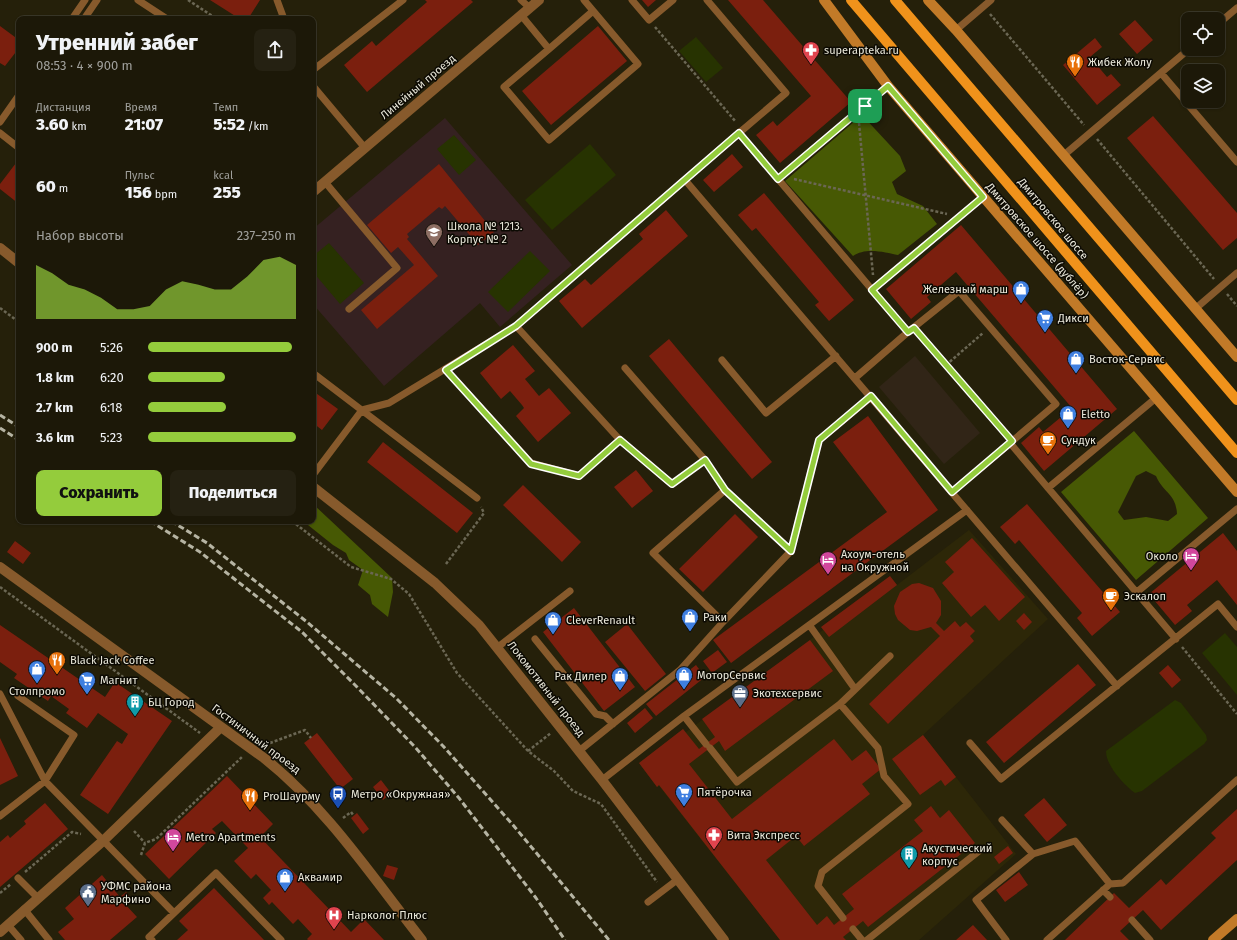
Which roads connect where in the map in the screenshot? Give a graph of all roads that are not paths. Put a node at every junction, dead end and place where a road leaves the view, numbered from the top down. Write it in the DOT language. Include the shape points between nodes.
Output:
graph roads {
  1 [pos="85,0"];
  2 [pos="97,0"];
  3 [pos="138,0"];
  4 [pos="277,0"];
  5 [pos="403,0"];
  6 [pos="522,0"];
  7 [pos="539,0"];
  8 [pos="584,0"];
  9 [pos="632,0"];
  10 [pos="673,0"];
  11 [pos="707,0"];
  12 [pos="824,0"];
  13 [pos="851,0"];
  14 [pos="895,0"];
  15 [pos="928,0"];
  16 [pos="991,0"];
  17 [pos="530,8"];
  18 [pos="1237,8"];
  19 [pos="593,11"];
  20 [pos="521,15"];
  21 [pos="74,16"];
  22 [pos="86,16"];
  23 [pos="162,16"];
  24 [pos="283,16"];
  25 [pos="1225,18"];
  26 [pos="956,30"];
  27 [pos="549,49"];
  28 [pos="1181,56"];
  29 [pos="316,68"];
  30 [pos="1161,73"];
  31 [pos="888,86"];
  32 [pos="316,90"];
  33 [pos="16,100"];
  34 [pos="0,122"];
  35 [pos="741,131"];
  36 [pos="0,134"];
  37 [pos="16,146"];
  38 [pos="365,148"];
  39 [pos="1064,155"];
  40 [pos="1237,162"];
  41 [pos="780,178"];
  42 [pos="685,180"];
  43 [pos="325,182"];
  44 [pos="316,190"];
  45 [pos="983,197"];
  46 [pos="0,248"];
  47 [pos="16,261"];
  48 [pos="1237,273"];
  49 [pos="874,289"];
  50 [pos="349,309"];
  51 [pos="1194,309"];
  52 [pos="516,326"];
  53 [pos="911,330"];
  54 [pos="836,356"];
  55 [pos="1237,357"];
  56 [pos="722,360"];
  57 [pos="625,368"];
  58 [pos="446,370"];
  59 [pos="316,375"];
  60 [pos="855,378"];
  61 [pos="871,396"];
  62 [pos="1156,398"];
  63 [pos="1237,400"];
  64 [pos="362,410"];
  65 [pos="620,440"];
  66 [pos="1011,442"];
  67 [pos="1237,454"];
  68 [pos="316,471"];
  69 [pos="1048,488"];
  70 [pos="316,489"];
  71 [pos="952,492"];
  72 [pos="1237,492"];
  73 [pos="477,498"];
  74 [pos="1237,509"];
  75 [pos="967,510"];
  76 [pos="791,551"];
  77 [pos="0,567"];
  78 [pos="570,590"];
  79 [pos="1137,592"];
  80 [pos="723,622"];
  81 [pos="810,626"];
  82 [pos="1237,627"];
  83 [pos="535,638"];
  84 [pos="1176,639"];
  85 [pos="498,647"];
  86 [pos="890,656"];
  87 [pos="1117,686"];
  88 [pos="855,689"];
  89 [pos="0,694"];
  90 [pos="18,696"];
  91 [pos="840,704"];
  92 [pos="684,716"];
  93 [pos="613,724"];
  94 [pos="221,727"];
  95 [pos="970,743"];
  96 [pos="579,751"];
  97 [pos="602,780"];
  98 [pos="1237,780"];
  99 [pos="45,781"];
  100 [pos="0,816"];
  101 [pos="1002,820"];
  102 [pos="104,840"];
  103 [pos="979,851"];
  104 [pos="1032,854"];
  105 [pos="18,878"];
  106 [pos="677,880"];
  107 [pos="1110,884"];
  108 [pos="1103,890"];
  109 [pos="1110,897"];
  110 [pos="38,898"];
  111 [pos="648,902"];
  112 [pos="24,909"];
  113 [pos="174,913"];
  114 [pos="843,918"];
  115 [pos="1237,919"];
  116 [pos="1132,920"];
  117 [pos="8,925"];
  118 [pos="853,929"];
  119 [pos="0,932"];
  120 [pos="21,940"];
  121 [pos="49,940"];
  122 [pos="152,940"];
  123 [pos="281,940"];
  124 [pos="422,940"];
  125 [pos="724,940"];
  126 [pos="862,940"];
  127 [pos="867,940"];
  128 [pos="1006,940"];
  129 [pos="1047,940"];
  130 [pos="1150,940"];
  131 [pos="1213,940"];
  1 -- 21 [label="lane"];
  2 -- 22 [label="lane"];
  3 -- 23 [label="lane"];
  4 -- 24 [label="lane"];
  5 -- 29 [label="lane"];
  6 -- 17 [label="lane"];
  7 -- 17 [label="street, Линейный проезд"];
  8 -- 19 [label="lane"];
  9 -- 10 [label="lane" via="649,20"];
  11 -- 35 [label="lane" via="786,93"];
  12 -- 31 [label="main road, Дмитровское шоссе (дублёр)"];
  13 -- 67 [label="main road, Дмитровское шоссе"];
  14 -- 63 [label="main road, Дмитровское шоссе"];
  15 -- 26 [label="main road"];
  16 -- 26 [label="lane"];
  17 -- 20 [label="street, Линейный проезд"];
  18 -- 25 [label="lane"];
  19 -- 27 [label="lane"];
  19 -- 27 [label="lane" via="638,64 549,140 504,87"];
  20 -- 27 [label="lane"];
  20 -- 38 [label="street, Линейный проезд"];
  26 -- 39 [label="main road"];
  28 -- 30 [label="lane"];
  30 -- 39 [label="lane"];
  30 -- 40 [label="lane"];
  31 -- 41 [label="lane"];
  31 -- 45 [label="main road, Дмитровское шоссе (дублёр)"];
  32 -- 38 [label="lane"];
  33 -- 34 [label="lane"];
  35 -- 41 [label="lane"];
  35 -- 42 [label="lane"];
  36 -- 37 [label="lane"];
  38 -- 43 [label="street, Линейный проезд"];
  39 -- 51 [label="main road"];
  41 -- 49 [label="lane"];
  42 -- 52 [label="lane"];
  42 -- 54 [label="lane"];
  43 -- 44 [label="street, Линейный проезд"];
  43 -- 50 [label="lane" via="397,268"];
  45 -- 49 [label="lane"];
  45 -- 62 [label="main road, Дмитровское шоссе (дублёр)"];
  46 -- 47 [label="street"];
  48 -- 51 [label="lane"];
  49 -- 53 [label="lane"];
  51 -- 55 [label="main road"];
  52 -- 58 [label="lane"];
  52 -- 65 [label="lane"];
  53 -- 60 [label="lane"];
  53 -- 66 [label="lane" via="959,291 1056,404"];
  54 -- 56 [label="lane" via="766,413"];
  54 -- 60 [label="lane"];
  57 -- 65 [label="lane" via="705,460 672,484"];
  58 -- 64 [label="lane" via="389,403"];
  58 -- 65 [label="lane" via="531,464 579,476"];
  59 -- 64 [label="lane"];
  60 -- 61 [label="lane"];
  61 -- 71 [label="lane"];
  61 -- 76 [label="lane" via="819,440"];
  62 -- 69 [label="lane"];
  62 -- 72 [label="main road, Дмитровское шоссе (дублёр)"];
  64 -- 68 [label="lane"];
  64 -- 73 [label="lane"];
  66 -- 69 [label="lane"];
  66 -- 71 [label="lane"];
  69 -- 79 [label="lane"];
  70 -- 85 [label="street, Локомотивный проезд" via="462,606"];
  71 -- 75 [label="lane"];
  74 -- 79 [label="lane"];
  75 -- 81 [label="lane"];
  75 -- 87 [label="lane"];
  76 -- 80 [label="lane"];
  76 -- 80 [label="lane" via="725,490 653,553"];
  77 -- 94 [label="street, Гостиничный проезд"];
  78 -- 85 [label="lane"];
  79 -- 84 [label="lane"];
  80 -- 93 [label="lane" via="680,670"];
  81 -- 88 [label="lane"];
  81 -- 92 [label="lane"];
  82 -- 84 [label="lane" via="1218,604"];
  83 -- 93 [label="lane" via="596,714 605,716"];
  84 -- 87 [label="lane"];
  85 -- 96 [label="street, Локомотивный проезд"];
  86 -- 88 [label="lane"];
  87 -- 95 [label="lane" via="1001,779"];
  88 -- 91 [label="lane"];
  89 -- 99 [label="lane"];
  90 -- 99 [label="lane" via="74,735"];
  91 -- 92 [label="lane" via="737,782"];
  91 -- 114 [label="lane" via="878,748 884,776 908,804 822,872 818,886"];
  92 -- 97 [label="lane"];
  93 -- 96 [label="lane"];
  94 -- 102 [label="street"];
  94 -- 124 [label="street, Гостиничный проезд" via="264,758 294,784 328,821"];
  96 -- 97 [label="street, Локомотивный проезд"];
  97 -- 106 [label="street, Локомотивный проезд"];
  98 -- 107 [label="lane" via="1123,883"];
  99 -- 100 [label="lane"];
  99 -- 102 [label="lane"];
  101 -- 104 [label="lane"];
  102 -- 110 [label="street"];
  102 -- 113 [label="lane"];
  103 -- 127 [label="lane"];
  104 -- 107 [label="lane" via="1075,841"];
  104 -- 128 [label="lane" via="976,900"];
  105 -- 110 [label="lane"];
  106 -- 111 [label="lane"];
  106 -- 125 [label="street, Локомотивный проезд"];
  107 -- 108 [label="lane"];
  108 -- 109 [label="lane"];
  108 -- 129 [label="lane"];
  110 -- 112 [label="street"];
  112 -- 117 [label="street"];
  112 -- 121 [label="lane"];
  113 -- 122 [label="lane" via="149,937"];
  113 -- 123 [label="lane" via="216,873"];
  115 -- 131 [label="main road"];
  116 -- 130 [label="lane"];
  117 -- 119 [label="street"];
  117 -- 120 [label="lane"];
  118 -- 126 [label="lane"];
}
